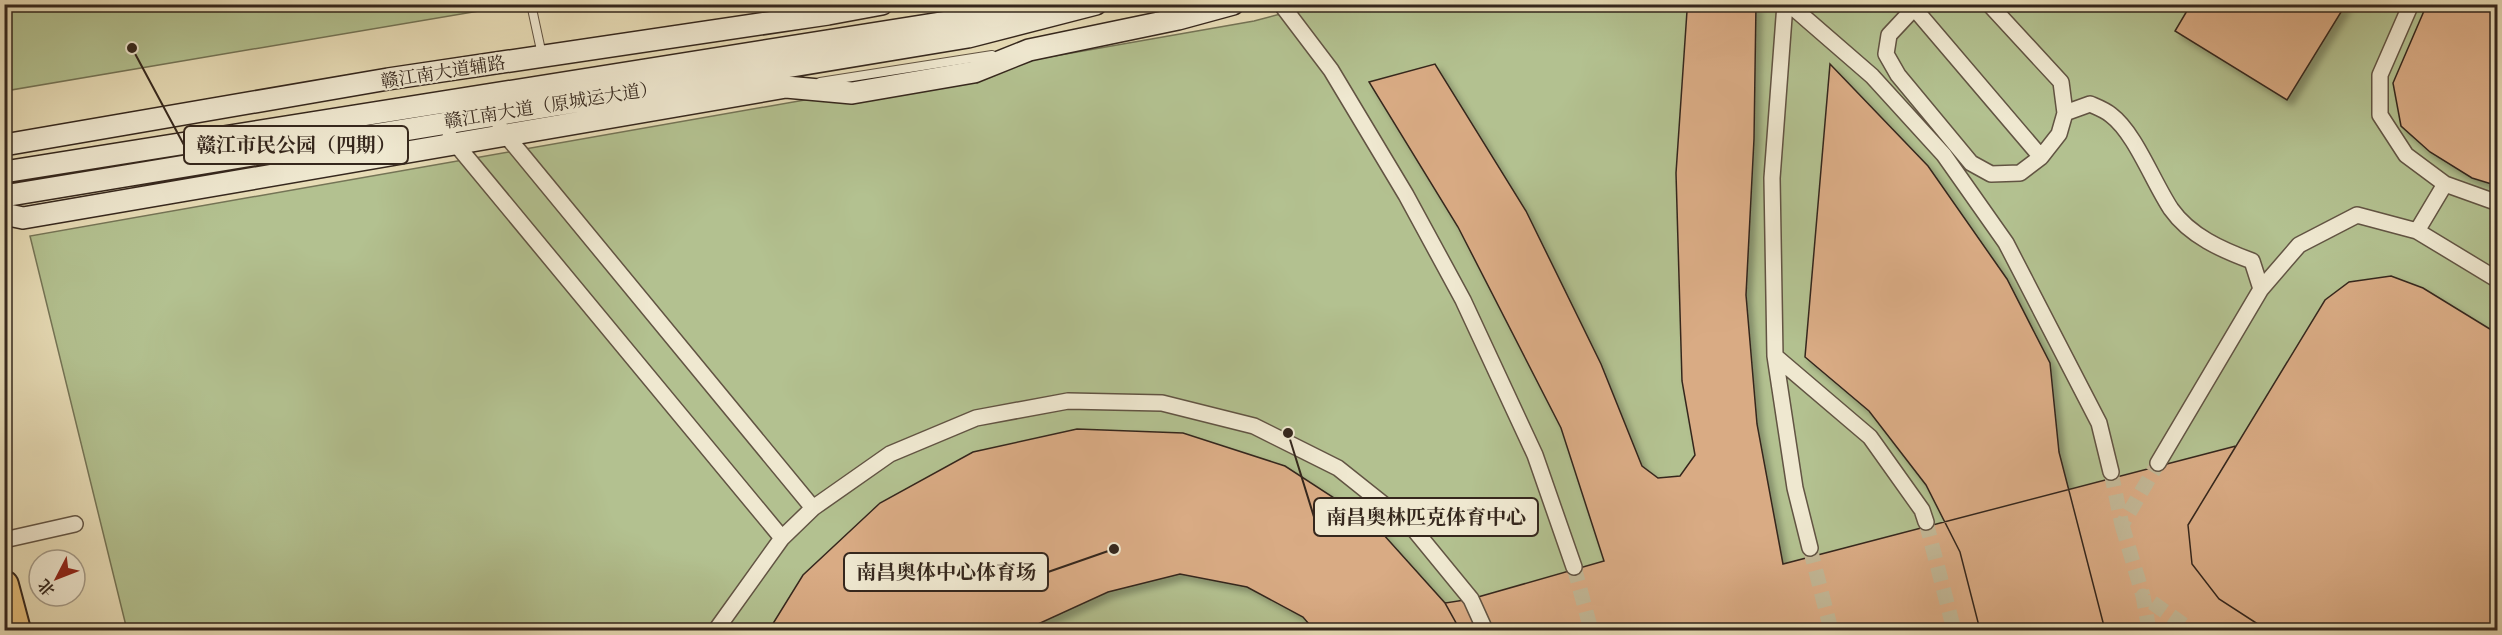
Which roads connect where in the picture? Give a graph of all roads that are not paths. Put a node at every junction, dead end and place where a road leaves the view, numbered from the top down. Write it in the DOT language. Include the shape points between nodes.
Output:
graph roads {
  1 [pos="531,4"];
  2 [pos="882,4"];
  3 [pos="1023,4"];
  4 [pos="1096,4"];
  5 [pos="1233,4"];
  6 [pos="1281,4"];
  7 [pos="1787,4"];
  8 [pos="1989,4"];
  9 [pos="2411,4"];
  10 [pos="1916,6"];
  11 [pos="543,57"];
  12 [pos="1898,75"];
  13 [pos="1872,76"];
  14 [pos="473,97"];
  15 [pos="423,105"];
  16 [pos="2065,113"];
  17 [pos="489,116"];
  18 [pos="439,124"];
  19 [pos="506,136"];
  20 [pos="455,144"];
  21 [pos="4,146"];
  22 [pos="1959,148"];
  23 [pos="1944,155"];
  24 [pos="2041,157"];
  25 [pos="4,172"];
  26 [pos="2445,184"];
  27 [pos="4,196"];
  28 [pos="2498,203"];
  29 [pos="4,214"];
  30 [pos="2417,231"];
  31 [pos="2498,280"];
  32 [pos="2261,289"];
  33 [pos="1775,356"];
  34 [pos="2158,463"];
  35 [pos="2110,472"];
  36 [pos="813,508"];
  37 [pos="1926,522"];
  38 [pos="75,524"];
  39 [pos="782,538"];
  40 [pos="4,540"];
  41 [pos="1810,548"];
  42 [pos="1574,567"];
  43 [pos="4,585"];
  44 [pos="16,630"];
  45 [pos="716,630"];
  46 [pos="1485,630"];
  1 -- 11 [label="lane"];
  2 -- 11 [label="street, 赣江南大道辅路"];
  3 -- 14 [label="street, 赣江南大道（原城运大道）" via="960,20"];
  4 -- 17 [label="street, 赣江南大道（原城运大道）" via="968,37"];
  5 -- 19 [label="street" via="1029,50 974,72 852,93 786,87"];
  6 -- 42 [label="street" via="1331,70 1406,195 1462,300 1535,455"];
  7 -- 13 [label="street"];
  7 -- 33 [label="street" via="1772,178"];
  8 -- 16 [label="street" via="2061,82"];
  9 -- 26 [label="street" via="2380,75 2380,115 2406,155"];
  10 -- 12 [label="street" via="1889,35 1886,54"];
  10 -- 24 [label="street"];
  11 -- 21 [label="street, 赣江南大道辅路" via="388,79"];
  12 -- 13 [label="street"];
  12 -- 22 [label="street"];
  13 -- 23 [label="street"];
  14 -- 15 [label="street, 赣江南大道（原城运大道）"];
  14 -- 17 [label="street"];
  15 -- 18 [label="street"];
  15 -- 25 [label="street, 赣江南大道（原城运大道）"];
  16 -- 24 [label="street" via="2059,134"];
  16 -- 32 [label="street" via="2090,104 2111,115 2127,133 2172,210 2197,235 2252,261"];
  17 -- 18 [label="street, 赣江南大道（原城运大道）"];
  17 -- 19 [label="street"];
  18 -- 20 [label="street"];
  18 -- 27 [label="street, 赣江南大道（原城运大道）"];
  19 -- 20 [label="street"];
  19 -- 36 [label="street"];
  20 -- 29 [label="street" via="23,218"];
  20 -- 39 [label="street"];
  22 -- 23 [label="street"];
  22 -- 24 [label="street" via="1971,163 1992,174 2020,173"];
  23 -- 35 [label="street" via="2006,243 2099,423"];
  26 -- 28 [label="street"];
  26 -- 30 [label="street"];
  30 -- 31 [label="street"];
  30 -- 32 [label="street" via="2357,215 2299,245"];
  32 -- 34 [label="street"];
  33 -- 37 [label="street" via="1870,437 1922,510"];
  33 -- 41 [label="street" via="1795,488"];
  36 -- 39 [label="street"];
  36 -- 46 [label="street" via="890,454 976,418 1068,400 1162,403 1254,426 1338,468 1412,526 1471,599"];
  38 -- 40 [label="street"];
  39 -- 45 [label="street"];
  43 -- 44 [label="highway"];
}
